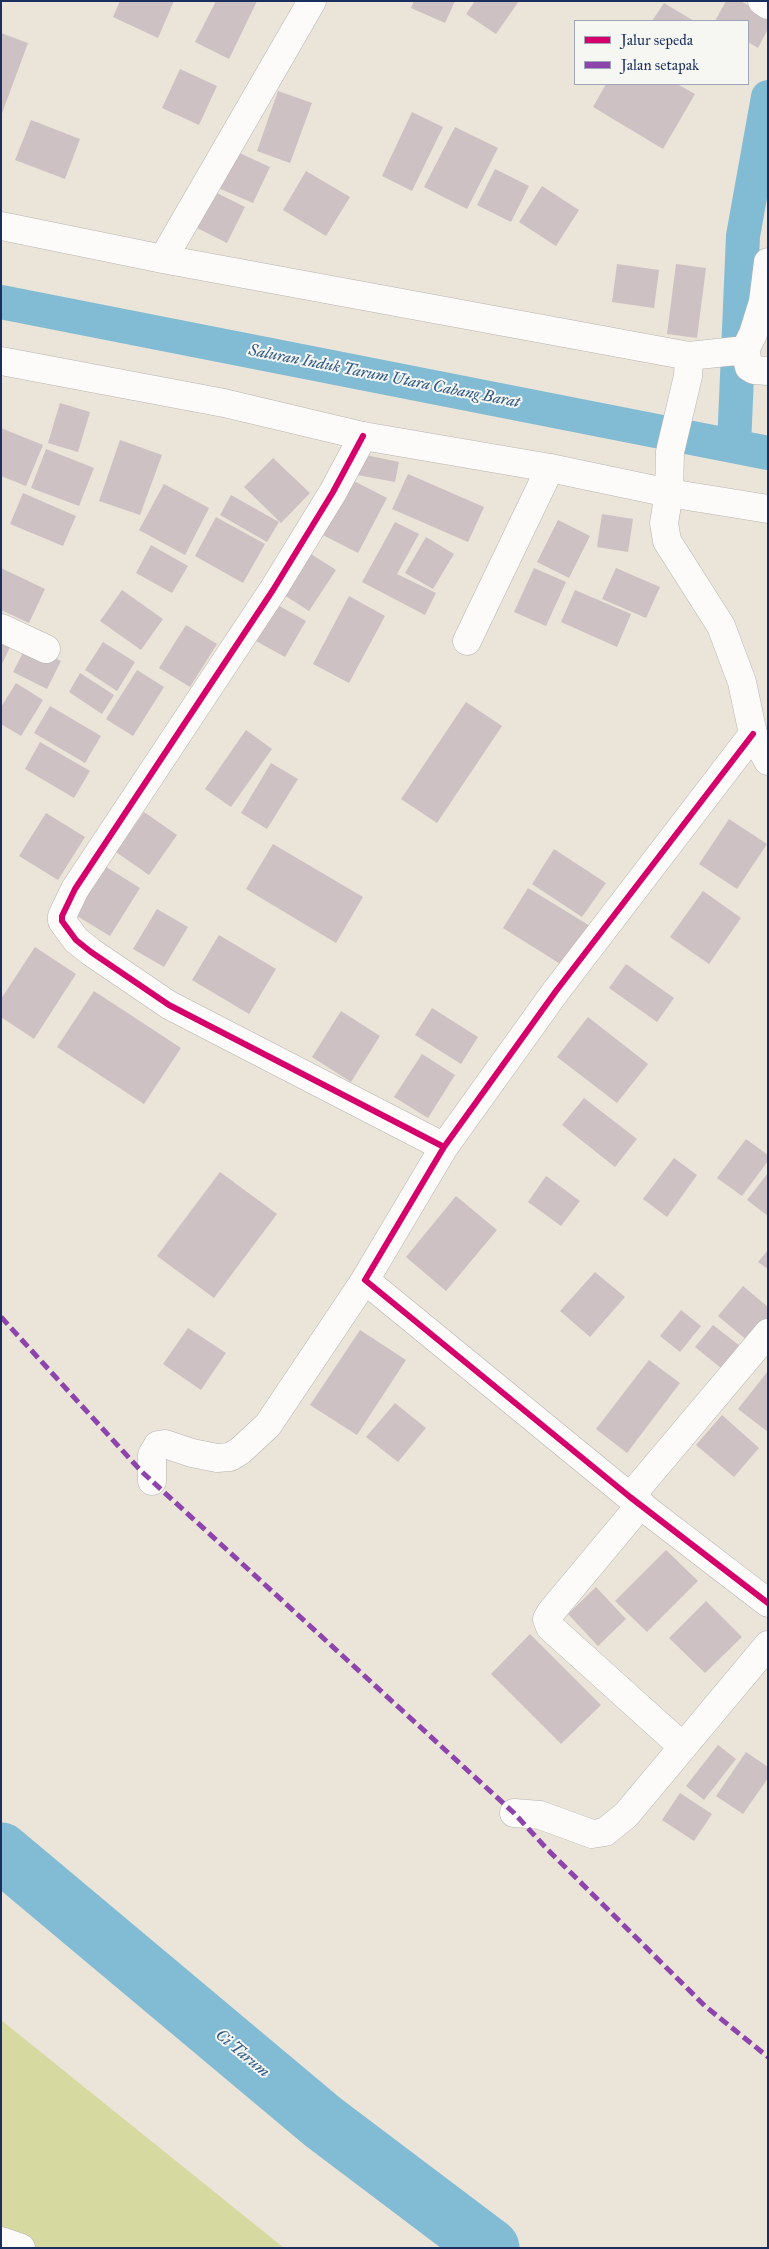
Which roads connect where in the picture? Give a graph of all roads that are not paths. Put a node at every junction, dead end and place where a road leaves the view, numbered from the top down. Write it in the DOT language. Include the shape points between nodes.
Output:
graph roads {
  1 [pos="312,1"];
  2 [pos="762,1"];
  3 [pos="768,5"];
  4 [pos="1,226"];
  5 [pos="164,259"];
  6 [pos="768,262"];
  7 [pos="743,351"];
  8 [pos="697,355"];
  9 [pos="1,361"];
  10 [pos="768,371"];
  11 [pos="363,436"];
  12 [pos="550,468"];
  13 [pos="669,493"];
  14 [pos="768,509"];
  15 [pos="1,628"];
  16 [pos="467,641"];
  17 [pos="46,649"];
  18 [pos="753,734"];
  19 [pos="768,762"];
  20 [pos="444,1147"];
  21 [pos="366,1280"];
  22 [pos="768,1333"];
  23 [pos="152,1481"];
  24 [pos="635,1501"];
  25 [pos="768,1603"];
  26 [pos="768,1645"];
  27 [pos="683,1747"];
  28 [pos="514,1813"];
  29 [pos="1,2240"];
  30 [pos="21,2248"];
  1 -- 5 [label="street"];
  2 -- 3 [label="street"];
  4 -- 5 [label="street"];
  5 -- 8 [label="street"];
  6 -- 7 [label="street" via="763,302 753,334"];
  7 -- 8 [label="street"];
  7 -- 10 [label="street" via="749,367"];
  8 -- 13 [label="street" via="670,452"];
  9 -- 11 [label="street" via="224,403"];
  11 -- 12 [label="street"];
  11 -- 20 [label="street" via="334,492 273,590 75,889 62,921 76,940 91,952 169,1005"];
  12 -- 13 [label="street"];
  12 -- 16 [label="street"];
  13 -- 14 [label="street"];
  13 -- 18 [label="street" via="664,523 667,541 721,626 742,682"];
  15 -- 17 [label="street"];
  18 -- 19 [label="street"];
  18 -- 20 [label="street" via="556,991"];
  20 -- 21 [label="street"];
  21 -- 23 [label="street" via="261,1432 230,1457 217,1458 161,1444 152,1455"];
  21 -- 24 [label="street"];
  22 -- 24 [label="street"];
  24 -- 25 [label="street"];
  24 -- 27 [label="street" via="547,1619 550,1627"];
  26 -- 27 [label="street"];
  27 -- 28 [label="street" via="626,1815 605,1832 592,1834 540,1815"];
  29 -- 30 [label="street"];
}
